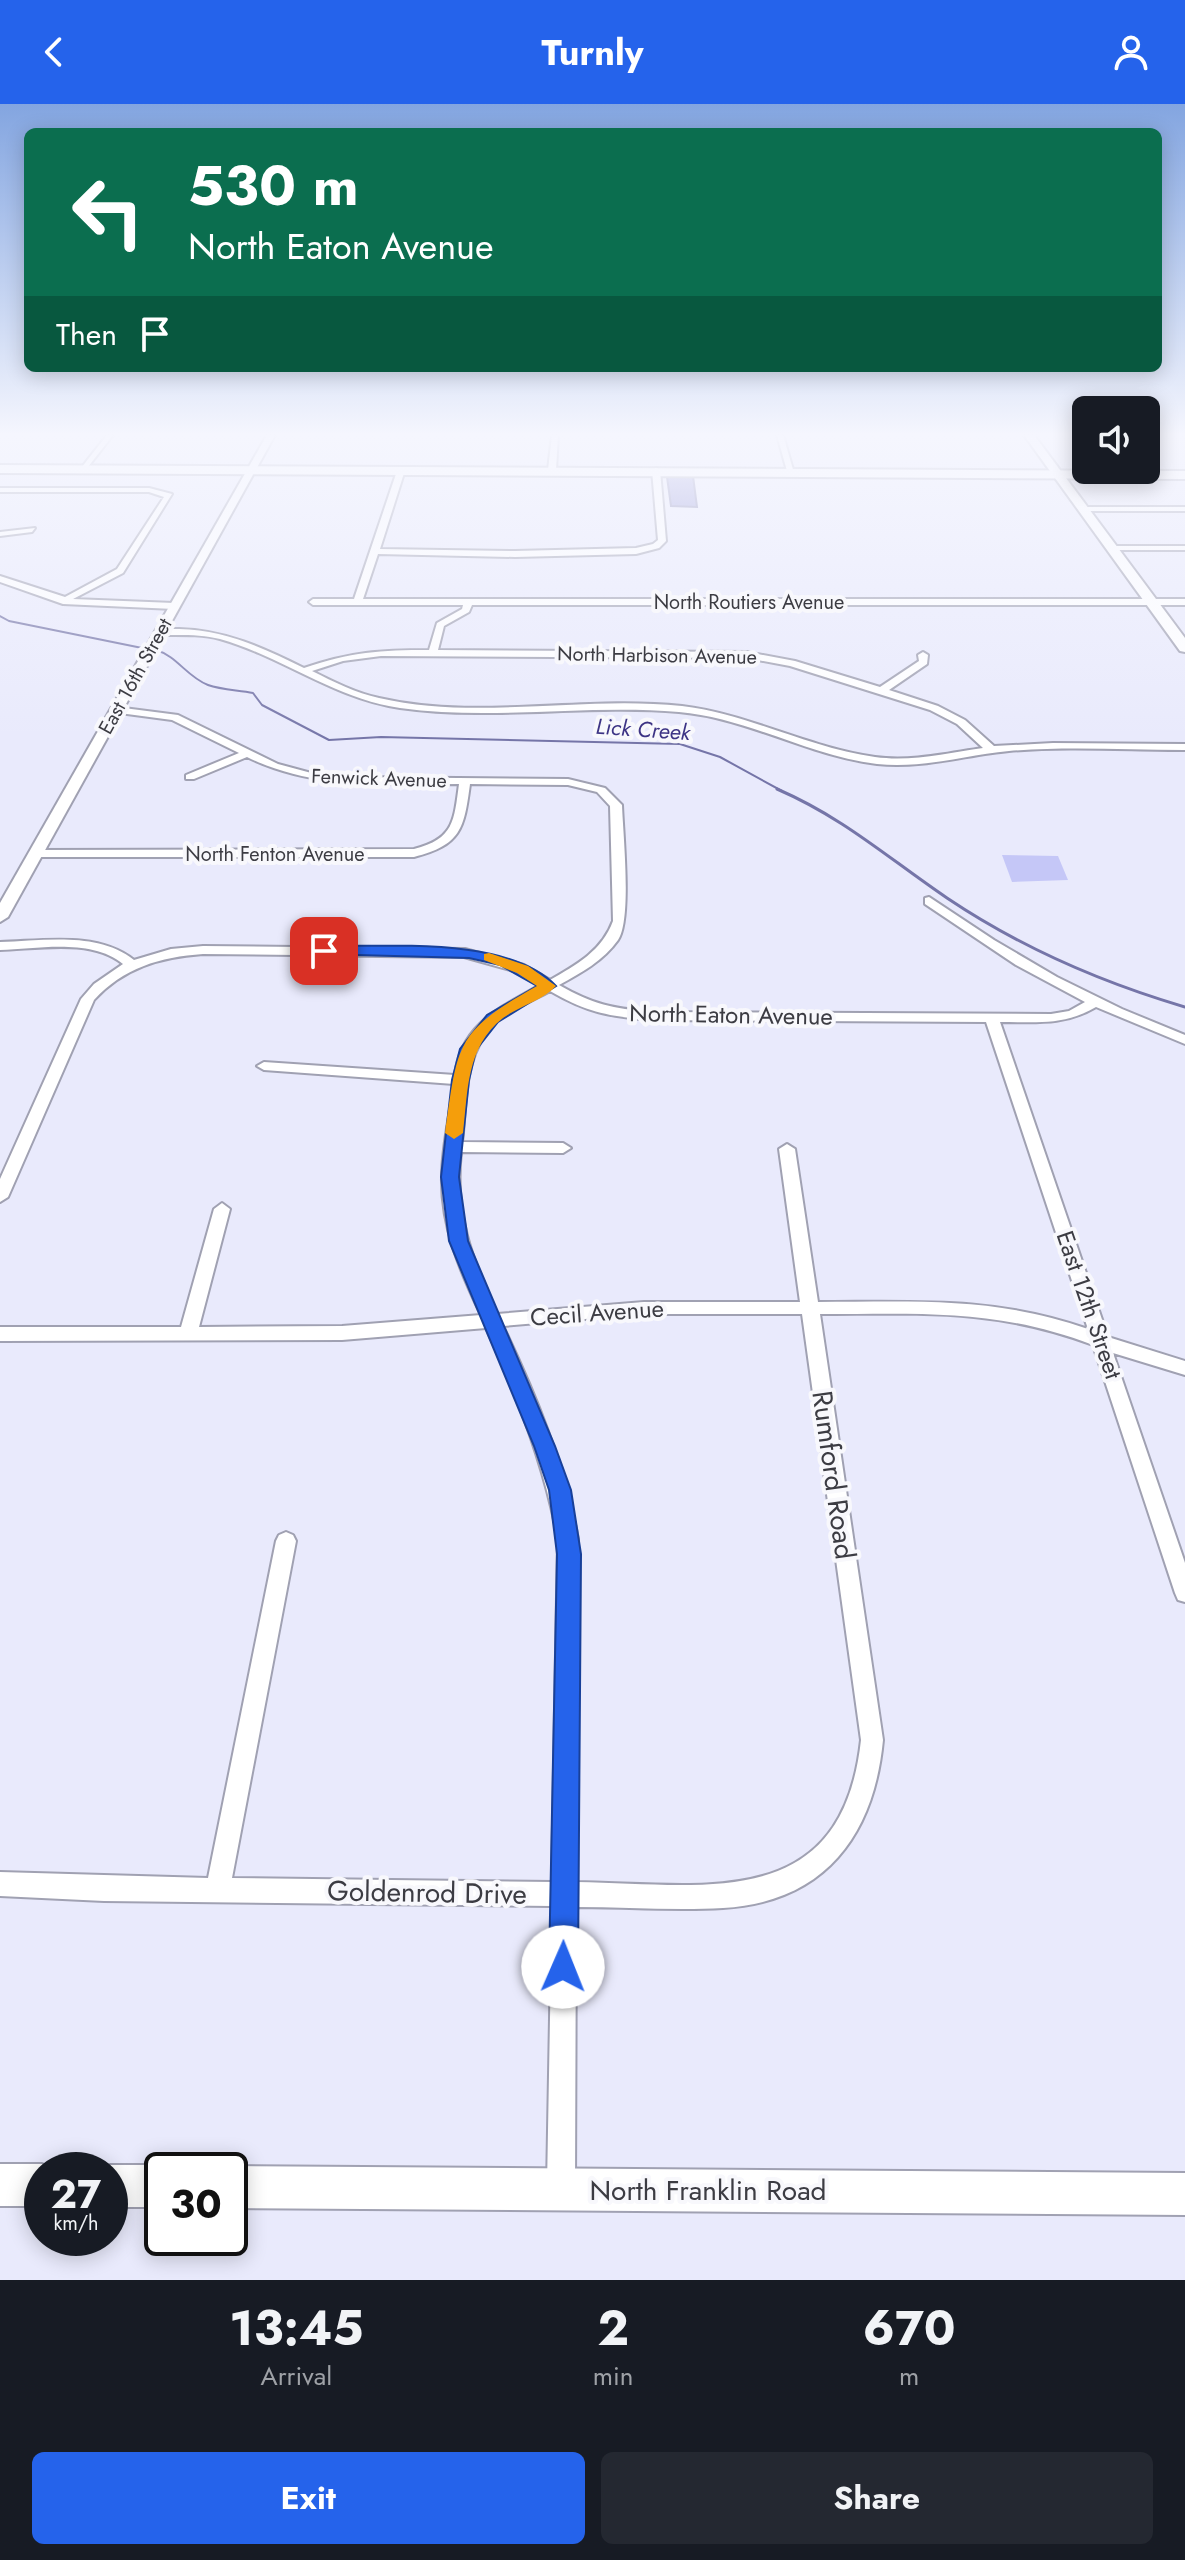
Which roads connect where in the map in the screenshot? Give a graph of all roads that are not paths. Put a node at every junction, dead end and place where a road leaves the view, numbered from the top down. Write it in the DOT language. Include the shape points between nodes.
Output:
graph roads {
  1 [pos="144,537"];
  2 [pos="213,537"];
  3 [pos="379,537"];
  4 [pos="662,537"];
  5 [pos="1103,537"];
  6 [pos="1112,548"];
  7 [pos="1185,548"];
  8 [pos="374,551"];
  9 [pos="0,579"];
  10 [pos="22,587"];
  11 [pos="5,594"];
  12 [pos="63,601"];
  13 [pos="313,602"];
  14 [pos="358,602"];
  15 [pos="469,602"];
  16 [pos="1152,602"];
  17 [pos="1185,602"];
  18 [pos="174,606"];
  19 [pos="160,632"];
  20 [pos="1185,648"];
  21 [pos="433,652"];
  22 [pos="923,655"];
  23 [pos="304,671"];
  24 [pos="881,691"];
  25 [pos="116,710"];
  26 [pos="1185,747"];
  27 [pos="991,749"];
  28 [pos="248,753"];
  29 [pos="190,777"];
  30 [pos="465,781"];
  31 [pos="35,854"];
  32 [pos="929,901"];
  33 [pos="0,917"];
  34 [pos="0,946"];
  35 [pos="132,965"];
  36 [pos="548,986"];
  37 [pos="1095,1002"];
  38 [pos="992,1018"];
  39 [pos="1185,1040"];
  40 [pos="264,1066"];
  41 [pos="460,1080"];
  42 [pos="452,1147"];
  43 [pos="563,1148"];
  44 [pos="787,1149"];
  45 [pos="0,1197"];
  46 [pos="222,1209"];
  47 [pos="809,1307"];
  48 [pos="492,1321"];
  49 [pos="188,1333"];
  50 [pos="0,1334"];
  51 [pos="1101,1343"];
  52 [pos="1185,1368"];
  53 [pos="286,1541"];
  54 [pos="1185,1593"];
  55 [pos="862,1802"];
  56 [pos="0,1884"];
  57 [pos="218,1889"];
  58 [pos="564,1894"];
  59 [pos="0,2185"];
  60 [pos="24,2185"];
  61 [pos="248,2187"];
  62 [pos="561,2189"];
  63 [pos="1185,2194"];
  1 -- 12 [label="street" via="122,569"];
  2 -- 18 [label="street, East 16th Street"];
  3 -- 8 [label="street"];
  4 -- 8 [label="street" via="645,550"];
  5 -- 6 [label="main road"];
  6 -- 7 [label="street"];
  6 -- 16 [label="main road"];
  8 -- 14 [label="street"];
  9 -- 10 [label="street"];
  10 -- 11 [label="street"];
  10 -- 12 [label="street"];
  12 -- 18 [label="street"];
  13 -- 14 [label="street, North Routiers Avenue"];
  14 -- 15 [label="street, North Routiers Avenue"];
  15 -- 16 [label="street, North Routiers Avenue"];
  15 -- 21 [label="street" via="466,610 440,625"];
  16 -- 17 [label="street, North Routiers Avenue"];
  16 -- 20 [label="main road"];
  18 -- 19 [label="street, East 16th Street"];
  19 -- 23 [label="street" via="226,638"];
  19 -- 25 [label="street, East 16th Street"];
  21 -- 23 [label="street, North Harbison Avenue" via="356,655"];
  21 -- 24 [label="street, North Harbison Avenue" via="732,653 785,661"];
  22 -- 24 [label="street" via="924,662"];
  23 -- 27 [label="street" via="358,696 399,705 701,712 879,761 936,761"];
  24 -- 27 [label="street, North Harbison Avenue" via="943,712"];
  25 -- 28 [label="street, Fenwick Avenue" via="174,717"];
  25 -- 31 [label="street, East 16th Street"];
  26 -- 27 [label="street"];
  28 -- 29 [label="street"];
  28 -- 30 [label="street, Fenwick Avenue" via="288,771 323,778"];
  30 -- 31 [label="street, North Fenton Avenue" via="455,834 419,852"];
  30 -- 36 [label="street, Fenwick Avenue" via="564,781 586,784 613,799 618,927 597,958"];
  31 -- 33 [label="street, East 16th Street"];
  32 -- 37 [label="street" via="985,941"];
  34 -- 35 [label="street" via="95,947 118,953"];
  35 -- 36 [label="street, North Eaton Avenue" via="191,951 457,952 505,962"];
  35 -- 45 [label="street, North Eaton Avenue" via="102,983 88,999"];
  36 -- 38 [label="street, North Eaton Avenue" via="594,1008 639,1016"];
  36 -- 41 [label="street" via="485,1026 468,1049"];
  37 -- 38 [label="street, North Eaton Avenue" via="1068,1016"];
  37 -- 39 [label="street"];
  38 -- 51 [label="street, East 12th Street"];
  40 -- 41 [label="street"];
  41 -- 42 [label="street"];
  42 -- 43 [label="street"];
  42 -- 48 [label="street" via="450,1195 458,1241"];
  44 -- 47 [label="street, Rumford Road"];
  46 -- 49 [label="street"];
  47 -- 48 [label="street, Cecil Avenue" via="644,1308"];
  47 -- 51 [label="street, Cecil Avenue" via="990,1310 1043,1321"];
  47 -- 55 [label="street, Rumford Road" via="872,1740"];
  48 -- 49 [label="street, Cecil Avenue" via="367,1332"];
  48 -- 58 [label="street" via="547,1452 568,1539"];
  49 -- 50 [label="street, Cecil Avenue"];
  51 -- 52 [label="street, Cecil Avenue"];
  51 -- 54 [label="street, East 12th Street"];
  53 -- 57 [label="street"];
  55 -- 58 [label="street, Goldenrod Drive" via="818,1862 765,1889 724,1896"];
  56 -- 57 [label="street, Goldenrod Drive"];
  57 -- 58 [label="street, Goldenrod Drive"];
  58 -- 62 [label="street"];
  59 -- 60 [label="main road"];
  61 -- 62 [label="main road, North Franklin Road"];
  62 -- 63 [label="main road, North Franklin Road"];
}
